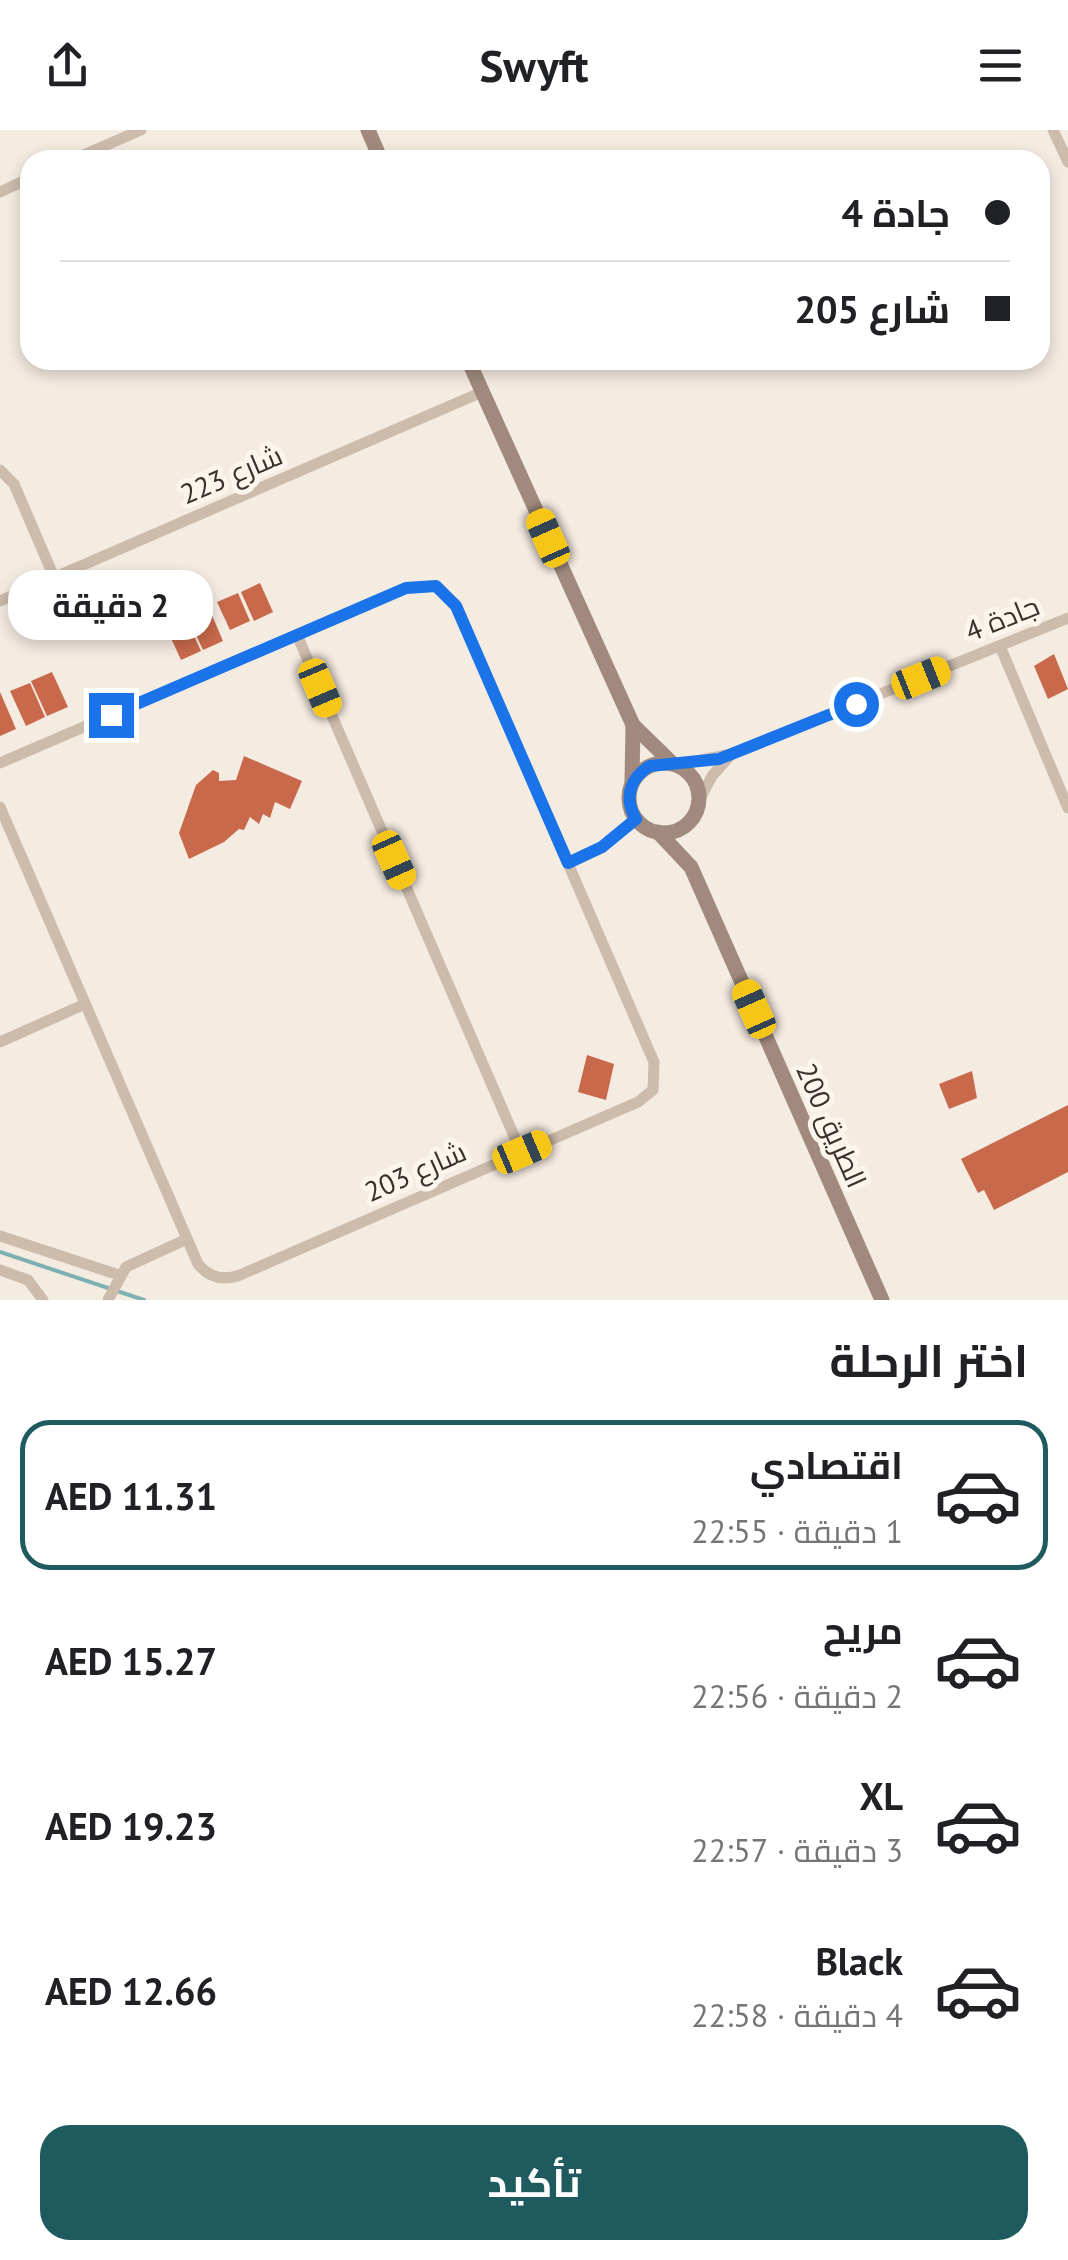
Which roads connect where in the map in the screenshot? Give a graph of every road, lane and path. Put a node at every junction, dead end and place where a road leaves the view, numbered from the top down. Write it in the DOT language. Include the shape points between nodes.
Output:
graph roads {
  1 [pos="141,130"];
  2 [pos="1054,130"];
  3 [pos="95,150"];
  4 [pos="1068,162"];
  5 [pos="472,370"];
  6 [pos="482,392"];
  7 [pos="0,470"];
  8 [pos="54,578"];
  9 [pos="0,601"];
  10 [pos="1068,618"];
  11 [pos="297,635"];
  12 [pos="1000,646"];
  13 [pos="633,725"];
  14 [pos="732,754"];
  15 [pos="0,763"];
  16 [pos="674,764"];
  17 [pos="631,786"];
  18 [pos="0,807"];
  19 [pos="1068,808"];
  20 [pos="696,810"];
  21 [pos="636,819"];
  22 [pos="658,832"];
  23 [pos="568,863"];
  24 [pos="692,867"];
  25 [pos="85,1004"];
  26 [pos="0,1042"];
  27 [pos="522,1152"];
  28 [pos="0,1236"];
  29 [pos="187,1239"];
  30 [pos="0,1270"];
  31 [pos="118,1278"];
  32 [pos="880,1298"];
  33 [pos="43,1300"];
  34 [pos="108,1300"];
  1 -- 3 [label="street"];
  2 -- 4 [label="street"];
  5 -- 6 [label="main road"];
  6 -- 8 [label="street, شارع 223"];
  6 -- 13 [label="main road"];
  7 -- 8 [label="street" via="14,484"];
  8 -- 9 [label="street, شارع 223"];
  10 -- 12 [label="street, جادة 4"];
  11 -- 15 [label="street"];
  11 -- 23 [label="street, شارع 203" via="406,588 436,586 456,606"];
  11 -- 27 [label="street"];
  12 -- 14 [label="street, جادة 4"];
  12 -- 19 [label="street"];
  13 -- 16 [label="main road"];
  13 -- 17 [label="main road"];
  14 -- 16 [label="street, جادة 4"];
  14 -- 20 [label="street"];
  16 -- 17 [label="main road" via="650,766"];
  16 -- 20 [label="main road" via="694,780"];
  17 -- 21 [label="main road"];
  18 -- 25 [label="street, شارع 203"];
  20 -- 22 [label="main road" via="674,831"];
  20 -- 24 [label="main road, الطريق 200"];
  21 -- 22 [label="main road"];
  21 -- 23 [label="street" via="602,847"];
  22 -- 24 [label="main road, الطريق 200"];
  23 -- 27 [label="street, شارع 203" via="657,1080 638,1102"];
  24 -- 32 [label="main road, الطريق 200"];
  25 -- 26 [label="street"];
  25 -- 29 [label="street, شارع 203"];
  27 -- 29 [label="street, شارع 203" via="234,1278 202,1270"];
  28 -- 31 [label="street"];
  29 -- 31 [label="street" via="130,1264"];
  30 -- 33 [label="street" via="28,1280"];
  31 -- 34 [label="street"];
}
